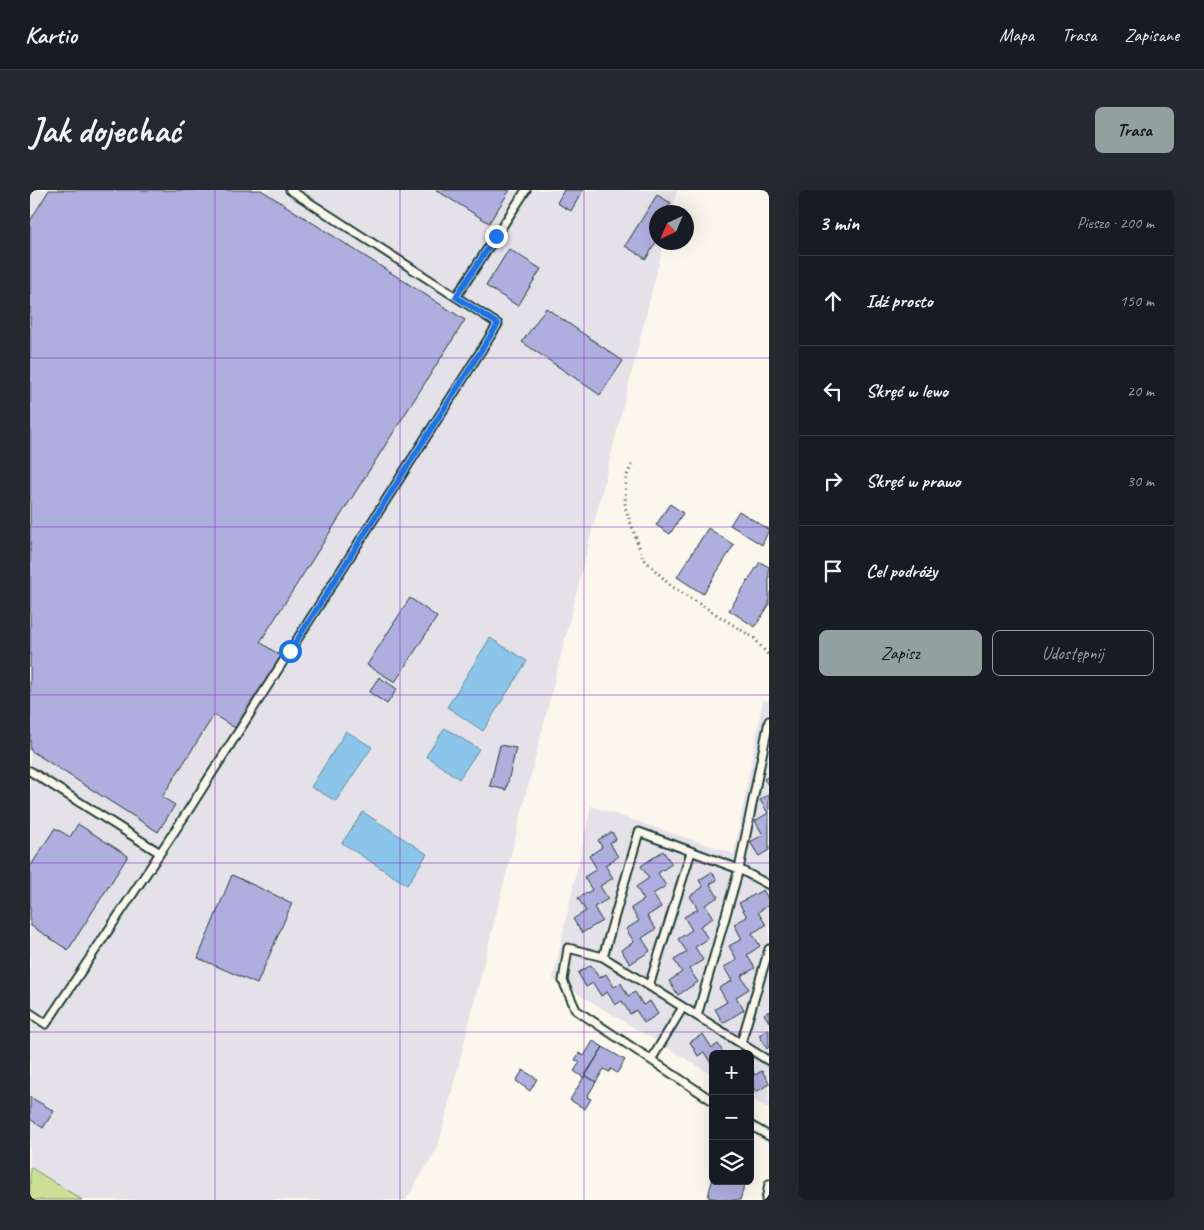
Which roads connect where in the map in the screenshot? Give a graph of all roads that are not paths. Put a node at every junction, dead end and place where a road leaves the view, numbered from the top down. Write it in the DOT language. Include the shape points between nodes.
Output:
graph roads {
  1 [pos="290,190"];
  2 [pos="526,190"];
  3 [pos="456,297"];
  4 [pos="769,721"];
  5 [pos="30,771"];
  6 [pos="692,852"];
  7 [pos="160,853"];
  8 [pos="739,869"];
  9 [pos="769,885"];
  10 [pos="769,950"];
  11 [pos="603,957"];
  12 [pos="649,986"];
  13 [pos="683,1007"];
  14 [pos="30,1014"];
  15 [pos="697,1016"];
  16 [pos="741,1044"];
  17 [pos="651,1060"];
  18 [pos="769,1061"];
  19 [pos="709,1098"];
  20 [pos="754,1127"];
  21 [pos="769,1136"];
  22 [pos="769,1184"];
  23 [pos="766,1200"];
  1 -- 3 [label="lane"];
  2 -- 3 [label="lane"];
  3 -- 7 [label="lane" via="498,324"];
  4 -- 8 [label="lane"];
  5 -- 7 [label="lane"];
  6 -- 8 [label="lane"];
  6 -- 11 [label="lane" via="638,832"];
  6 -- 12 [label="lane"];
  7 -- 14 [label="lane" via="46,1024"];
  8 -- 9 [label="lane"];
  8 -- 15 [label="lane"];
  10 -- 16 [label="lane"];
  11 -- 12 [label="lane"];
  11 -- 17 [label="lane" via="568,948 564,981 576,1010"];
  12 -- 13 [label="lane"];
  13 -- 15 [label="lane"];
  13 -- 17 [label="lane"];
  15 -- 16 [label="lane"];
  16 -- 18 [label="lane"];
  17 -- 19 [label="lane"];
  20 -- 21 [label="lane"];
  22 -- 23 [label="lane"];
}
